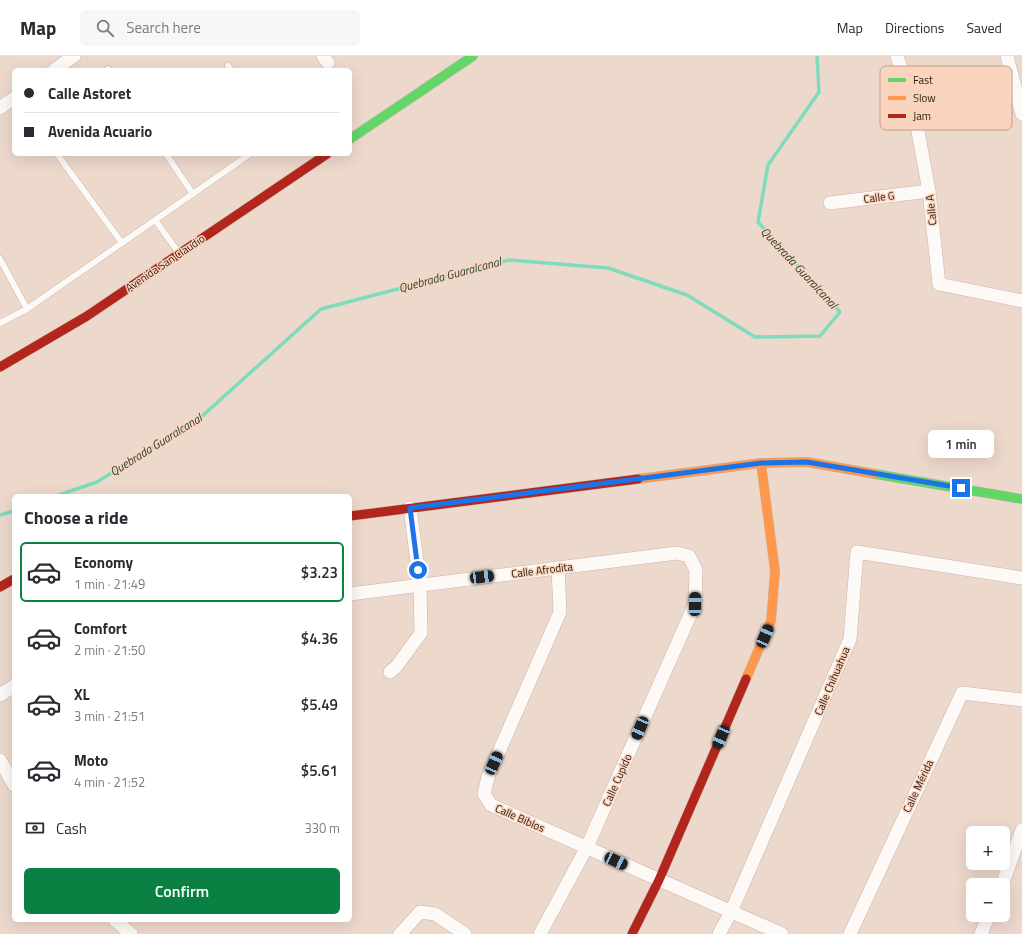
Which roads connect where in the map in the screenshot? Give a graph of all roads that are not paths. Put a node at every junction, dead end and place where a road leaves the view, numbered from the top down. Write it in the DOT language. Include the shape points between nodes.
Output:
graph roads {
  1 [pos="74,56"];
  2 [pos="473,56"];
  3 [pos="897,56"];
  4 [pos="1007,56"];
  5 [pos="900,66"];
  6 [pos="1010,66"];
  7 [pos="57,68"];
  8 [pos="1012,75"];
  9 [pos="12,99"];
  10 [pos="0,108"];
  11 [pos="1022,114"];
  12 [pos="918,130"];
  13 [pos="352,138"];
  14 [pos="58,156"];
  15 [pos="167,156"];
  16 [pos="247,156"];
  17 [pos="324,156"];
  18 [pos="929,191"];
  19 [pos="193,194"];
  20 [pos="830,203"];
  21 [pos="155,220"];
  22 [pos="122,243"];
  23 [pos="180,254"];
  24 [pos="0,259"];
  25 [pos="1022,300"];
  26 [pos="27,309"];
  27 [pos="0,323"];
  28 [pos="0,367"];
  29 [pos="761,463"];
  30 [pos="1022,499"];
  31 [pos="410,508"];
  32 [pos="352,516"];
  33 [pos="662,555"];
  34 [pos="558,568"];
  35 [pos="1022,578"];
  36 [pos="12,580"];
  37 [pos="420,585"];
  38 [pos="0,587"];
  39 [pos="352,594"];
  40 [pos="390,672"];
  41 [pos="12,687"];
  42 [pos="0,695"];
  43 [pos="1022,700"];
  44 [pos="0,760"];
  45 [pos="12,781"];
  46 [pos="1022,830"];
  47 [pos="587,847"];
  48 [pos="1005,878"];
  49 [pos="659,880"];
  50 [pos="731,912"];
  51 [pos="117,922"];
  52 [pos="986,922"];
  53 [pos="131,934"];
  54 [pos="400,934"];
  55 [pos="465,934"];
  56 [pos="540,934"];
  57 [pos="632,934"];
  58 [pos="719,934"];
  59 [pos="782,934"];
  60 [pos="850,934"];
  61 [pos="981,934"];
  1 -- 7 [label="street"];
  2 -- 13 [label="street"];
  3 -- 5 [label="street, Calle A"];
  4 -- 6 [label="street"];
  8 -- 11 [label="street"];
  9 -- 10 [label="street"];
  12 -- 18 [label="street, Calle A"];
  14 -- 22 [label="lane"];
  15 -- 19 [label="lane"];
  16 -- 19 [label="lane"];
  17 -- 23 [label="street, Avenida San Claudio"];
  18 -- 20 [label="street, Calle G"];
  18 -- 25 [label="street, Calle A" via="939,284"];
  19 -- 21 [label="lane"];
  21 -- 22 [label="lane"];
  21 -- 23 [label="lane"];
  22 -- 26 [label="lane"];
  23 -- 28 [label="street, Avenida San Claudio" via="87,316"];
  24 -- 26 [label="lane"];
  26 -- 27 [label="lane"];
  29 -- 30 [label="street" via="807,462"];
  29 -- 31 [label="street"];
  29 -- 49 [label="street" via="775,571 771,621"];
  31 -- 32 [label="street"];
  31 -- 37 [label="street"];
  33 -- 34 [label="street, Calle Afrodita"];
  33 -- 47 [label="street, Calle Cupido" via="677,553 689,556 696,570 695,604"];
  34 -- 37 [label="street, Calle Afrodita"];
  34 -- 47 [label="street, Calle Biblos" via="560,612 488,777 484,794 492,805"];
  35 -- 50 [label="street, Calle Chihuahua" via="857,552 850,639"];
  36 -- 38 [label="street"];
  37 -- 39 [label="street, Calle Afrodita"];
  37 -- 40 [label="street" via="421,633"];
  41 -- 42 [label="street"];
  43 -- 60 [label="street, Calle Mérida" via="962,693"];
  44 -- 45 [label="street"];
  46 -- 48 [label="street"];
  47 -- 49 [label="street, Calle Biblos"];
  47 -- 56 [label="street, Calle Cupido"];
  49 -- 50 [label="street, Calle Biblos"];
  49 -- 57 [label="street"];
  50 -- 58 [label="street"];
  50 -- 59 [label="street, Calle Biblos"];
  51 -- 53 [label="street"];
  52 -- 61 [label="street"];
  54 -- 55 [label="street" via="420,912 435,914"];
}
